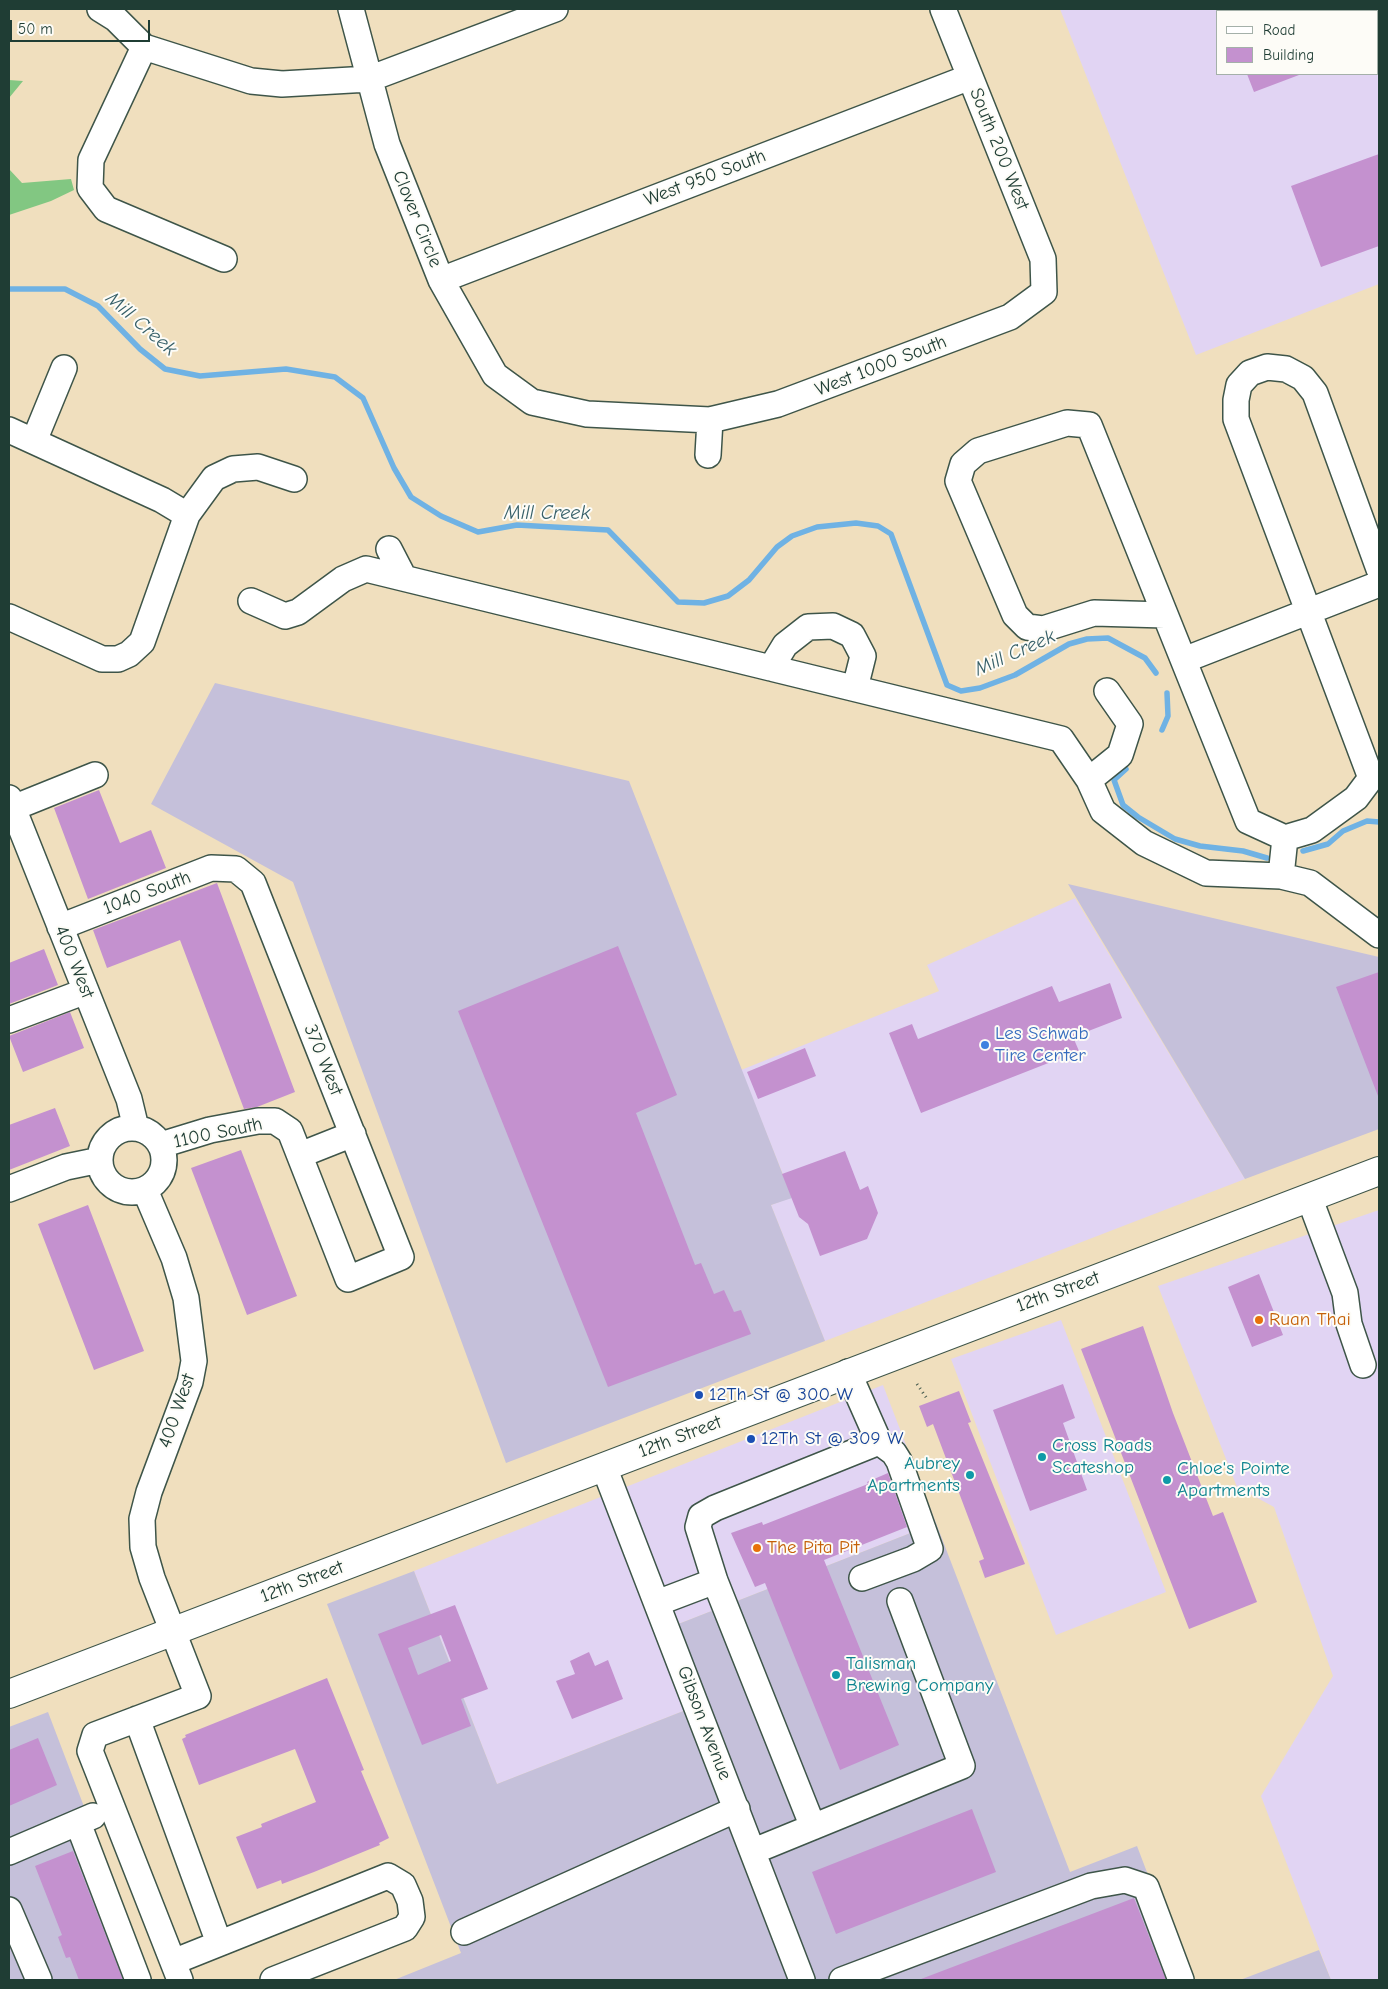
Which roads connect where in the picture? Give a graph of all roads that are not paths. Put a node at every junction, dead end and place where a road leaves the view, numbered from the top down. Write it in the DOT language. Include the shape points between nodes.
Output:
graph roads {
  1 [pos="100,9"];
  2 [pos="351,9"];
  3 [pos="555,9"];
  4 [pos="943,9"];
  5 [pos="144,47"];
  6 [pos="970,77"];
  7 [pos="369,79"];
  8 [pos="224,259"];
  9 [pos="441,280"];
  10 [pos="1044,292"];
  11 [pos="64,368"];
  12 [pos="532,402"];
  13 [pos="710,420"];
  14 [pos="9,430"];
  15 [pos="34,441"];
  16 [pos="708,456"];
  17 [pos="294,478"];
  18 [pos="187,515"];
  19 [pos="389,549"];
  20 [pos="1379,569"];
  21 [pos="404,578"];
  22 [pos="1379,584"];
  23 [pos="251,600"];
  24 [pos="1308,612"];
  25 [pos="1166,615"];
  26 [pos="9,617"];
  27 [pos="1184,660"];
  28 [pos="771,668"];
  29 [pos="855,688"];
  30 [pos="1107,691"];
  31 [pos="95,775"];
  32 [pos="1375,778"];
  33 [pos="1089,780"];
  34 [pos="11,803"];
  35 [pos="16,837"];
  36 [pos="1285,838"];
  37 [pos="236,869"];
  38 [pos="1281,876"];
  39 [pos="60,927"];
  40 [pos="1379,935"];
  41 [pos="86,991"];
  42 [pos="9,1020"];
  43 [pos="136,1128"];
  44 [pos="353,1134"];
  45 [pos="161,1145"];
  46 [pos="300,1155"];
  47 [pos="100,1160"];
  48 [pos="1379,1171"];
  49 [pos="9,1189"];
  50 [pos="145,1190"];
  51 [pos="1310,1198"];
  52 [pos="1363,1364"];
  53 [pos="848,1372"];
  54 [pos="879,1442"];
  55 [pos="604,1467"];
  56 [pos="862,1578"];
  57 [pos="715,1581"];
  58 [pos="900,1601"];
  59 [pos="657,1603"];
  60 [pos="174,1631"];
  61 [pos="9,1694"];
  62 [pos="137,1719"];
  63 [pos="112,1808"];
  64 [pos="737,1809"];
  65 [pos="78,1823"];
  66 [pos="813,1827"];
  67 [pos="9,1852"];
  68 [pos="754,1852"];
  69 [pos="9,1910"];
  70 [pos="464,1932"];
  71 [pos="220,1944"];
  72 [pos="176,1971"];
  73 [pos="39,1980"];
  74 [pos="138,1980"];
  75 [pos="273,1980"];
  76 [pos="802,1980"];
  77 [pos="842,1980"];
  78 [pos="1181,1980"];
  1 -- 5 [label="street" via="116,19"];
  2 -- 7 [label="street, Clover Circle"];
  3 -- 7 [label="street"];
  4 -- 6 [label="street, South 200 West"];
  5 -- 7 [label="street" via="251,81 282,84"];
  5 -- 8 [label="street" via="91,160 90,188 106,209"];
  6 -- 9 [label="street, West 950 South"];
  6 -- 10 [label="street, South 200 West" via="1043,258"];
  7 -- 9 [label="street, Clover Circle" via="387,144"];
  9 -- 12 [label="street, Clover Circle" via="495,376"];
  10 -- 13 [label="street, West 1000 South" via="1010,317 778,404"];
  11 -- 15 [label="street"];
  12 -- 13 [label="street, West 1000 South" via="587,414"];
  13 -- 16 [label="street"];
  14 -- 15 [label="street"];
  15 -- 18 [label="street" via="162,500"];
  17 -- 18 [label="street" via="258,467 233,468 214,478"];
  18 -- 26 [label="street" via="142,642 129,654 118,659 102,659"];
  19 -- 21 [label="street"];
  20 -- 24 [label="street" via="1315,392 1303,378 1286,369 1268,367 1250,373 1239,385 1236,419"];
  21 -- 23 [label="street" via="366,569 343,579 298,612 285,616"];
  21 -- 28 [label="street"];
  22 -- 24 [label="street"];
  24 -- 27 [label="street"];
  24 -- 32 [label="street"];
  25 -- 25 [label="street" via="1094,613 1044,629 1026,627 1015,615 958,481 963,464 978,451 1067,423 1089,425"];
  25 -- 27 [label="street"];
  27 -- 36 [label="street" via="1248,822"];
  28 -- 29 [label="street"];
  28 -- 29 [label="street" via="785,645 808,627 833,626 852,635 863,656"];
  29 -- 33 [label="street" via="1061,739"];
  30 -- 33 [label="street" via="1130,724 1120,755"];
  31 -- 34 [label="street"];
  32 -- 36 [label="street" via="1356,798 1312,830"];
  33 -- 38 [label="street" via="1103,811 1144,843 1206,873"];
  34 -- 35 [label="street, 400 West"];
  35 -- 39 [label="street, 400 West"];
  36 -- 38 [label="street"];
  37 -- 39 [label="street, 1040 South" via="211,868"];
  37 -- 44 [label="street, 370 West" via="253,884"];
  38 -- 40 [label="street" via="1310,883"];
  39 -- 41 [label="street, 400 West"];
  41 -- 42 [label="street"];
  41 -- 43 [label="street, 400 West" via="129,1099"];
  43 -- 45 [label="street" via="150,1134"];
  43 -- 47 [label="street" via="111,1136 102,1149"];
  44 -- 46 [label="street"];
  44 -- 46 [label="street, 370 West" via="401,1257 348,1278"];
  45 -- 46 [label="street, 1100 South" via="210,1130 275,1121 290,1131"];
  45 -- 50 [label="street" via="165,1166 155,1184"];
  47 -- 49 [label="street" via="66,1167"];
  47 -- 50 [label="street" via="106,1180 114,1187 124,1192"];
  48 -- 51 [label="main road, 12th Street"];
  50 -- 60 [label="street, 400 West" via="184,1290 194,1361 190,1382 167,1439 142,1519 143,1547"];
  51 -- 52 [label="street" via="1345,1293 1349,1324"];
  51 -- 53 [label="main road, 12th Street"];
  53 -- 54 [label="street"];
  53 -- 55 [label="main road, 12th Street"];
  54 -- 56 [label="street" via="899,1461 930,1549 913,1559"];
  54 -- 57 [label="street" via="701,1516 699,1534"];
  55 -- 59 [label="street, Gibson Avenue"];
  55 -- 60 [label="main road, 12th Street"];
  57 -- 59 [label="street"];
  57 -- 66 [label="street"];
  58 -- 66 [label="street" via="962,1766"];
  59 -- 64 [label="street, Gibson Avenue"];
  60 -- 61 [label="main road, 12th Street"];
  60 -- 62 [label="street, 400 West" via="198,1696"];
  62 -- 63 [label="street" via="95,1735 90,1751"];
  62 -- 71 [label="street"];
  63 -- 65 [label="street"];
  63 -- 72 [label="street"];
  64 -- 68 [label="street, Gibson Avenue"];
  64 -- 70 [label="street"];
  65 -- 67 [label="street"];
  65 -- 74 [label="street"];
  66 -- 68 [label="street"];
  68 -- 76 [label="street, Gibson Avenue"];
  69 -- 73 [label="street"];
  71 -- 72 [label="street"];
  71 -- 75 [label="street" via="388,1876 403,1885 412,1917 405,1928"];
  77 -- 78 [label="street" via="1091,1886 1125,1880 1146,1887"];
}
